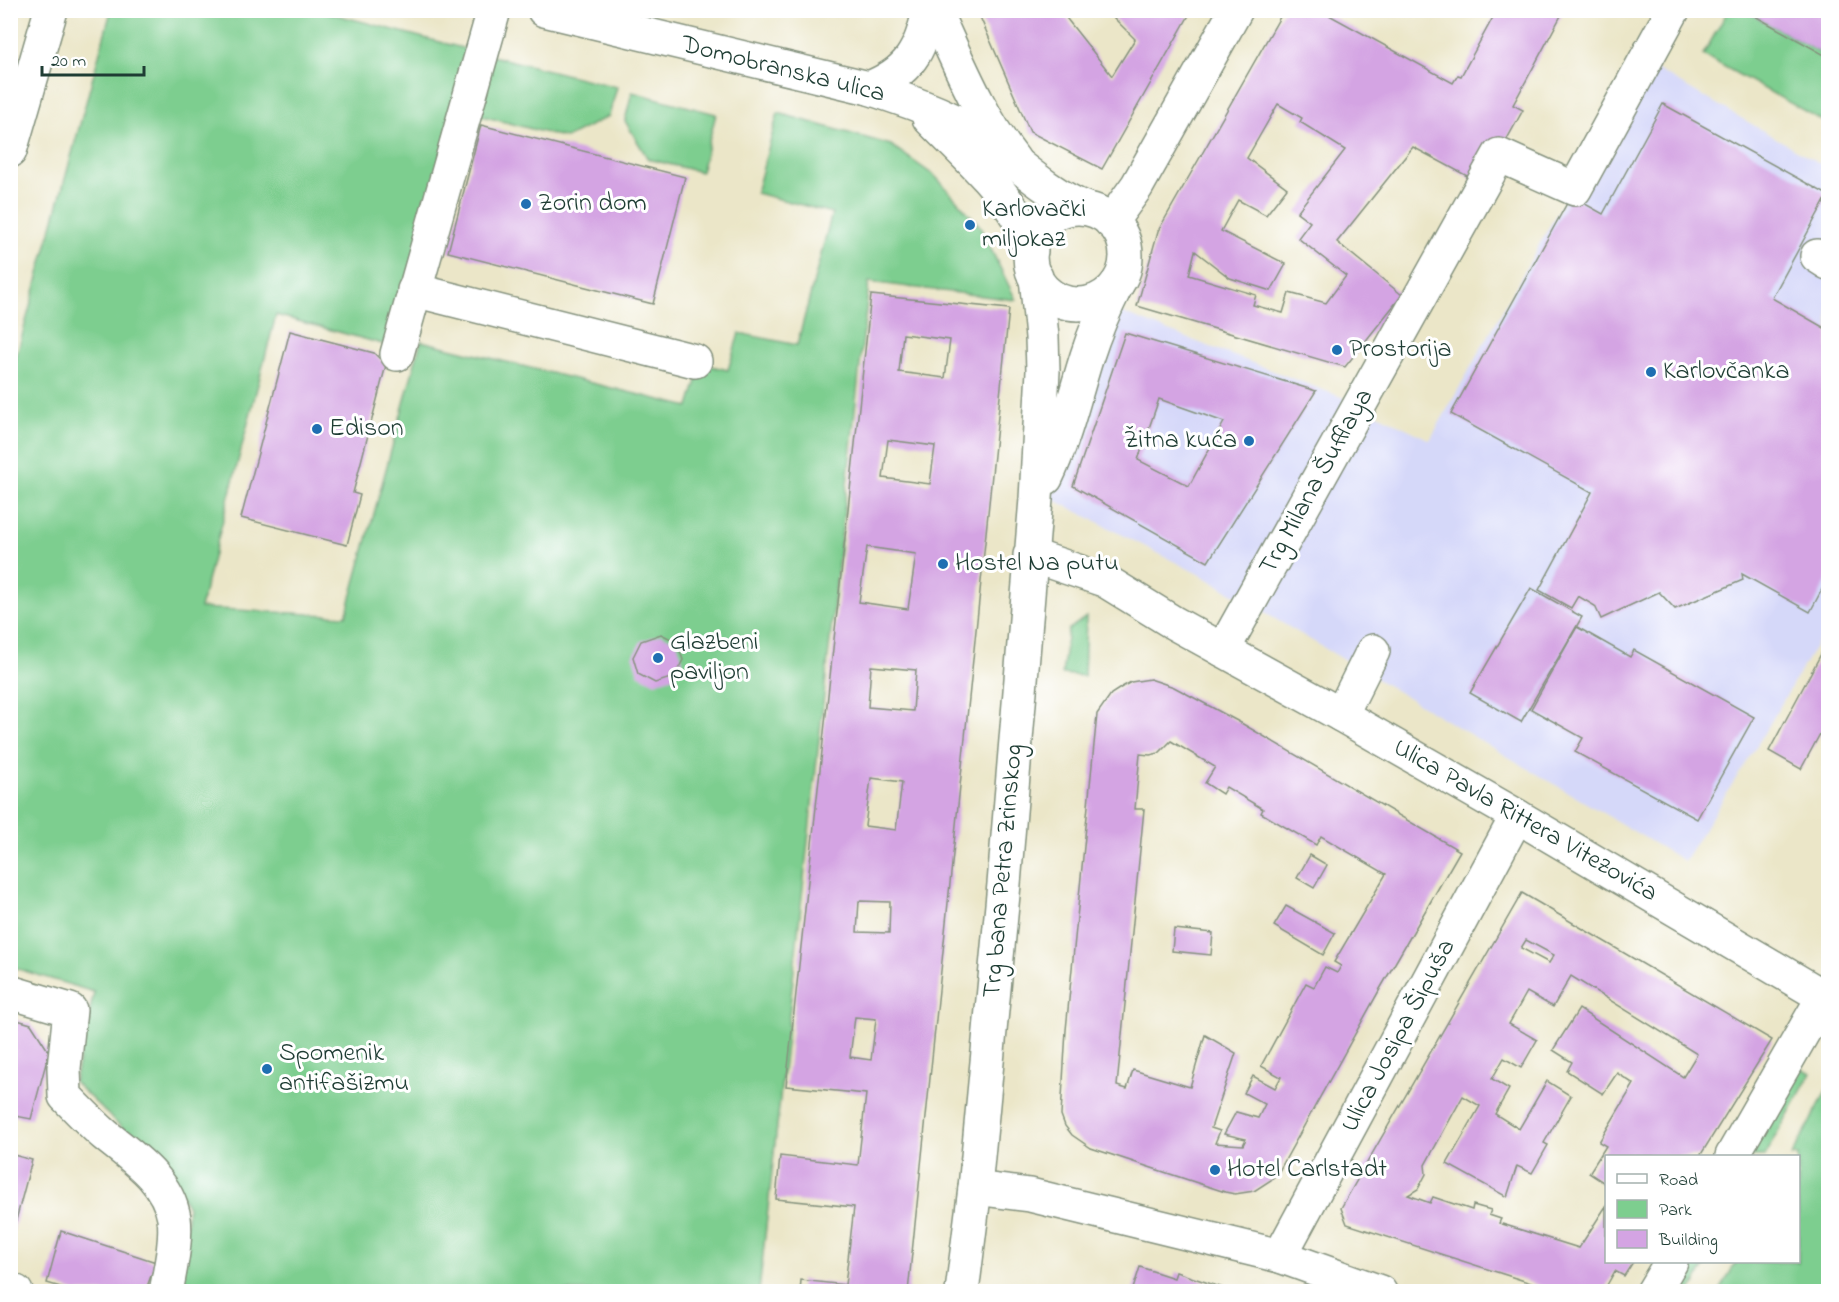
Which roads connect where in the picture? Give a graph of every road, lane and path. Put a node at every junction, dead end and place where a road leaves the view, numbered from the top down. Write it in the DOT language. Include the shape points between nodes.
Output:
graph roads {
  1 [pos="51,10"];
  2 [pos="494,10"];
  3 [pos="544,10"];
  4 [pos="929,10"];
  5 [pos="934,10"];
  6 [pos="1236,10"];
  7 [pos="1673,10"];
  8 [pos="869,88"];
  9 [pos="917,106"];
  10 [pos="10,151"];
  11 [pos="1021,168"];
  12 [pos="1098,215"];
  13 [pos="1033,264"];
  14 [pos="1117,284"];
  15 [pos="414,290"];
  16 [pos="397,354"];
  17 [pos="695,361"];
  18 [pos="1036,499"];
  19 [pos="1030,555"];
  20 [pos="1224,650"];
  21 [pos="1373,651"];
  22 [pos="1341,715"];
  23 [pos="1517,816"];
  24 [pos="10,992"];
  25 [pos="1826,993"];
  26 [pos="1733,1155"];
  27 [pos="975,1188"];
  28 [pos="1280,1256"];
  29 [pos="1670,1263"];
  30 [pos="10,1290"];
  31 [pos="16,1292"];
  32 [pos="166,1292"];
  33 [pos="962,1292"];
  34 [pos="1380,1292"];
  35 [pos="1653,1292"];
  1 -- 10 [label="street"];
  2 -- 15 [label="street"];
  3 -- 8 [label="street, Domobranska ulica"];
  4 -- 8 [label="street" via="915,54 903,69"];
  5 -- 11 [label="street" via="982,111"];
  6 -- 12 [label="street" via="1137,186"];
  7 -- 20 [label="street, Trg Milana Šufflaya" via="1575,189 1499,155"];
  8 -- 9 [label="street, Domobranska ulica"];
  9 -- 11 [label="street, Domobranska ulica" via="973,131"];
  9 -- 13 [label="street" via="998,191 1020,222"];
  11 -- 12 [label="street" via="1067,201"];
  12 -- 13 [label="street" via="1069,209 1055,214 1035,236"];
  12 -- 14 [label="street" via="1119,230 1125,243 1126,257"];
  13 -- 14 [label="street" via="1044,289 1067,302 1095,301"];
  13 -- 18 [label="street, Trg bana Petra Zrinskog" via="1043,371"];
  14 -- 18 [label="street, Trg bana Petra Zrinskog" via="1101,316 1053,462"];
  15 -- 16 [label="street"];
  15 -- 17 [label="street"];
  18 -- 19 [label="street, Trg bana Petra Zrinskog"];
  19 -- 20 [label="street" via="1104,580"];
  19 -- 27 [label="street, Trg bana Petra Zrinskog"];
  20 -- 22 [label="street, Ulica Pavla Rittera Vitezovića"];
  21 -- 22 [label="street"];
  22 -- 23 [label="street, Ulica Pavla Rittera Vitezovića"];
  23 -- 25 [label="street, Ulica Pavla Rittera Vitezovića"];
  23 -- 28 [label="street, Ulica Josipa Šipuša"];
  24 -- 32 [label="street" via="70,1010 65,1096 149,1171 167,1197 174,1219"];
  25 -- 26 [label="street"];
  27 -- 28 [label="street" via="1030,1195"];
  27 -- 33 [label="street, Trg bana Petra Zrinskog"];
  28 -- 34 [label="street"];
  29 -- 35 [label="street"];
  30 -- 31 [label="street"];
}
